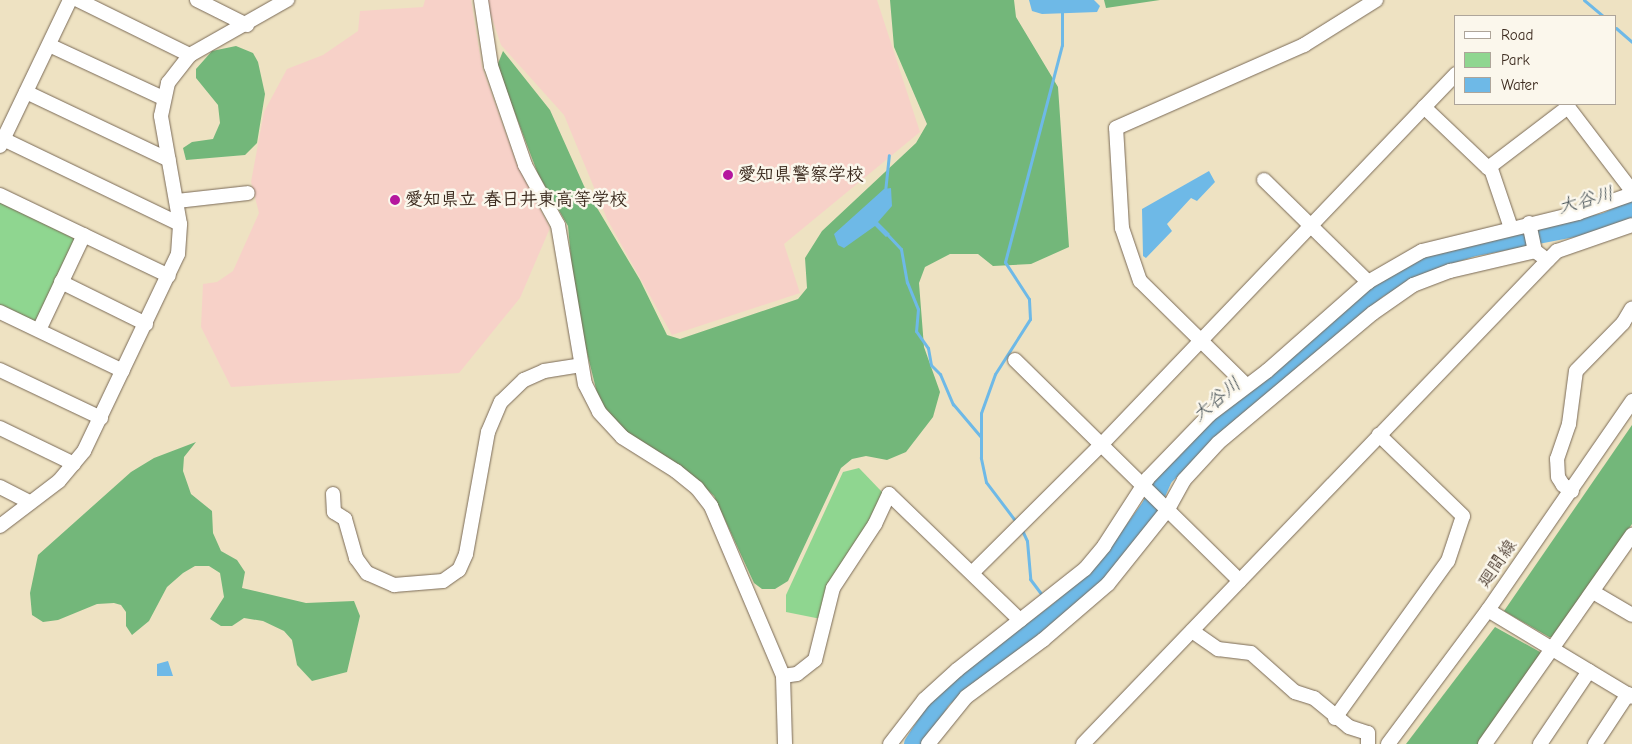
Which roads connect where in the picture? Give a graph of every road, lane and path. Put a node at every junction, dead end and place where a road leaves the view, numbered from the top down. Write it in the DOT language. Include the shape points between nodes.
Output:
graph roads {
  1 [pos="70,0"];
  2 [pos="78,0"];
  3 [pos="197,0"];
  4 [pos="287,0"];
  5 [pos="481,0"];
  6 [pos="1376,0"];
  7 [pos="247,24"];
  8 [pos="48,45"];
  9 [pos="190,55"];
  10 [pos="1454,76"];
  11 [pos="26,92"];
  12 [pos="163,98"];
  13 [pos="1424,107"];
  14 [pos="2,142"];
  15 [pos="169,160"];
  16 [pos="1490,166"];
  17 [pos="1264,180"];
  18 [pos="1632,192"];
  19 [pos="248,193"];
  20 [pos="0,195"];
  21 [pos="177,201"];
  22 [pos="1529,223"];
  23 [pos="180,224"];
  24 [pos="1632,225"];
  25 [pos="1310,226"];
  26 [pos="1511,228"];
  27 [pos="84,235"];
  28 [pos="1535,251"];
  29 [pos="1548,260"];
  30 [pos="169,276"];
  31 [pos="62,282"];
  32 [pos="1368,282"];
  33 [pos="1632,308"];
  34 [pos="0,312"];
  35 [pos="146,324"];
  36 [pos="39,330"];
  37 [pos="1201,340"];
  38 [pos="1015,360"];
  39 [pos="580,365"];
  40 [pos="0,370"];
  41 [pos="124,371"];
  42 [pos="1246,386"];
  43 [pos="1632,401"];
  44 [pos="101,418"];
  45 [pos="0,428"];
  46 [pos="1379,435"];
  47 [pos="1102,444"];
  48 [pos="74,464"];
  49 [pos="1144,485"];
  50 [pos="0,487"];
  51 [pos="1572,491"];
  52 [pos="332,494"];
  53 [pos="30,502"];
  54 [pos="1166,508"];
  55 [pos="0,526"];
  56 [pos="1632,536"];
  57 [pos="973,572"];
  58 [pos="1240,581"];
  59 [pos="1593,592"];
  60 [pos="1488,610"];
  61 [pos="1632,614"];
  62 [pos="1020,620"];
  63 [pos="1192,631"];
  64 [pos="1552,649"];
  65 [pos="1589,671"];
  66 [pos="783,676"];
  67 [pos="1630,696"];
  68 [pos="1335,718"];
  69 [pos="785,744"];
  70 [pos="890,744"];
  71 [pos="928,744"];
  72 [pos="1083,744"];
  73 [pos="1368,744"];
  74 [pos="1388,744"];
  75 [pos="1485,744"];
  76 [pos="1540,744"];
  77 [pos="1596,744"];
  1 -- 8 [label="street"];
  2 -- 9 [label="street"];
  3 -- 7 [label="street"];
  4 -- 7 [label="street"];
  5 -- 39 [label="street" via="491,66 525,165 558,224"];
  6 -- 37 [label="street" via="1304,45 1116,128 1125,244 1140,281"];
  7 -- 9 [label="street"];
  8 -- 11 [label="street"];
  8 -- 12 [label="street"];
  9 -- 12 [label="street" via="176,68"];
  10 -- 13 [label="street"];
  11 -- 14 [label="street"];
  11 -- 15 [label="street"];
  12 -- 15 [label="street" via="161,116"];
  13 -- 16 [label="street" via="1488,168"];
  13 -- 25 [label="street"];
  14 -- 23 [label="street"];
  15 -- 21 [label="street"];
  16 -- 18 [label="street" via="1568,107"];
  16 -- 26 [label="street"];
  17 -- 25 [label="street"];
  18 -- 22 [label="street" via="1578,213"];
  19 -- 21 [label="street"];
  20 -- 27 [label="street"];
  21 -- 23 [label="street"];
  22 -- 26 [label="street"];
  22 -- 28 [label="street"];
  23 -- 30 [label="street" via="178,254"];
  24 -- 29 [label="street" via="1557,251"];
  25 -- 32 [label="street"];
  25 -- 37 [label="street"];
  26 -- 32 [label="street" via="1422,251"];
  27 -- 30 [label="street"];
  27 -- 31 [label="street"];
  28 -- 29 [label="street"];
  28 -- 54 [label="street" via="1450,271 1414,285 1392,298 1218,443 1184,480"];
  29 -- 46 [label="street"];
  30 -- 35 [label="street"];
  31 -- 35 [label="street"];
  31 -- 36 [label="street"];
  32 -- 42 [label="street" via="1267,372"];
  33 -- 51 [label="street" via="1623,323 1576,371 1569,424 1557,459 1558,477 1563,486"];
  34 -- 36 [label="street"];
  35 -- 41 [label="street"];
  36 -- 41 [label="street"];
  37 -- 42 [label="street"];
  37 -- 47 [label="street"];
  38 -- 47 [label="street"];
  39 -- 52 [label="street" via="544,371 524,380 501,402 488,432 466,554 459,570 442,581 394,586 367,573 356,558 345,519 334,512"];
  39 -- 66 [label="street" via="599,412 622,437 697,488 711,506"];
  40 -- 44 [label="street"];
  41 -- 44 [label="street"];
  42 -- 49 [label="street" via="1210,415"];
  43 -- 51 [label="street, 廻間線"];
  44 -- 48 [label="street"];
  45 -- 48 [label="street"];
  46 -- 58 [label="street"];
  46 -- 68 [label="street" via="1463,516 1448,561"];
  47 -- 49 [label="street"];
  47 -- 57 [label="street"];
  48 -- 53 [label="street" via="59,481"];
  49 -- 54 [label="street"];
  49 -- 62 [label="street" via="1085,569"];
  50 -- 53 [label="street"];
  51 -- 60 [label="street, 廻間線"];
  53 -- 55 [label="street"];
  54 -- 58 [label="street"];
  54 -- 71 [label="street" via="1108,584 1043,640 966,697"];
  56 -- 59 [label="street"];
  57 -- 62 [label="street"];
  57 -- 66 [label="street" via="889,494 875,524 833,588 815,660 797,674"];
  58 -- 63 [label="street"];
  59 -- 61 [label="street"];
  59 -- 64 [label="street"];
  60 -- 64 [label="street"];
  60 -- 74 [label="street, 廻間線"];
  62 -- 70 [label="street" via="924,700"];
  63 -- 68 [label="street" via="1218,649 1251,653 1295,692 1314,698"];
  63 -- 72 [label="street"];
  64 -- 65 [label="street"];
  64 -- 75 [label="street"];
  65 -- 67 [label="street"];
  65 -- 76 [label="street"];
  66 -- 69 [label="street"];
  67 -- 77 [label="street"];
  68 -- 73 [label="street" via="1368,733"];
}
